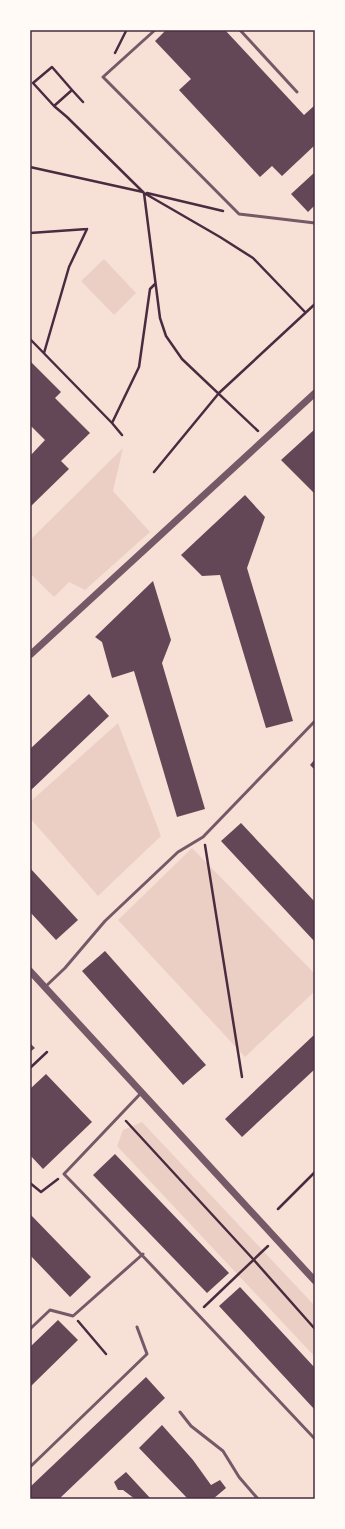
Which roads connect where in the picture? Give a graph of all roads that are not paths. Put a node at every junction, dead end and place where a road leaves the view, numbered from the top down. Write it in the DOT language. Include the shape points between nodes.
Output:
graph roads {
  1 [pos="155,30"];
  2 [pos="240,30"];
  3 [pos="298,92"];
  4 [pos="315,223"];
  5 [pos="315,393"];
  6 [pos="30,655"];
  7 [pos="315,721"];
  8 [pos="30,971"];
  9 [pos="45,987"];
  10 [pos="142,1092"];
  11 [pos="143,1254"];
  12 [pos="315,1281"];
  13 [pos="137,1327"];
  14 [pos="30,1329"];
  15 [pos="180,1412"];
  16 [pos="315,1439"];
  17 [pos="30,1467"];
  18 [pos="258,1499"];
  1 -- 4 [label="lane" via="102,77 238,214"];
  2 -- 3 [label="lane"];
  5 -- 6 [label="street"];
  7 -- 9 [label="lane" via="203,837 178,852 105,921 65,968"];
  8 -- 9 [label="street"];
  9 -- 10 [label="street"];
  10 -- 11 [label="lane" via="64,1174"];
  10 -- 12 [label="street"];
  11 -- 14 [label="lane" via="73,1316 50,1310"];
  11 -- 16 [label="lane"];
  13 -- 17 [label="lane" via="147,1354"];
  15 -- 18 [label="lane" via="191,1426 223,1452 239,1477"];
}
